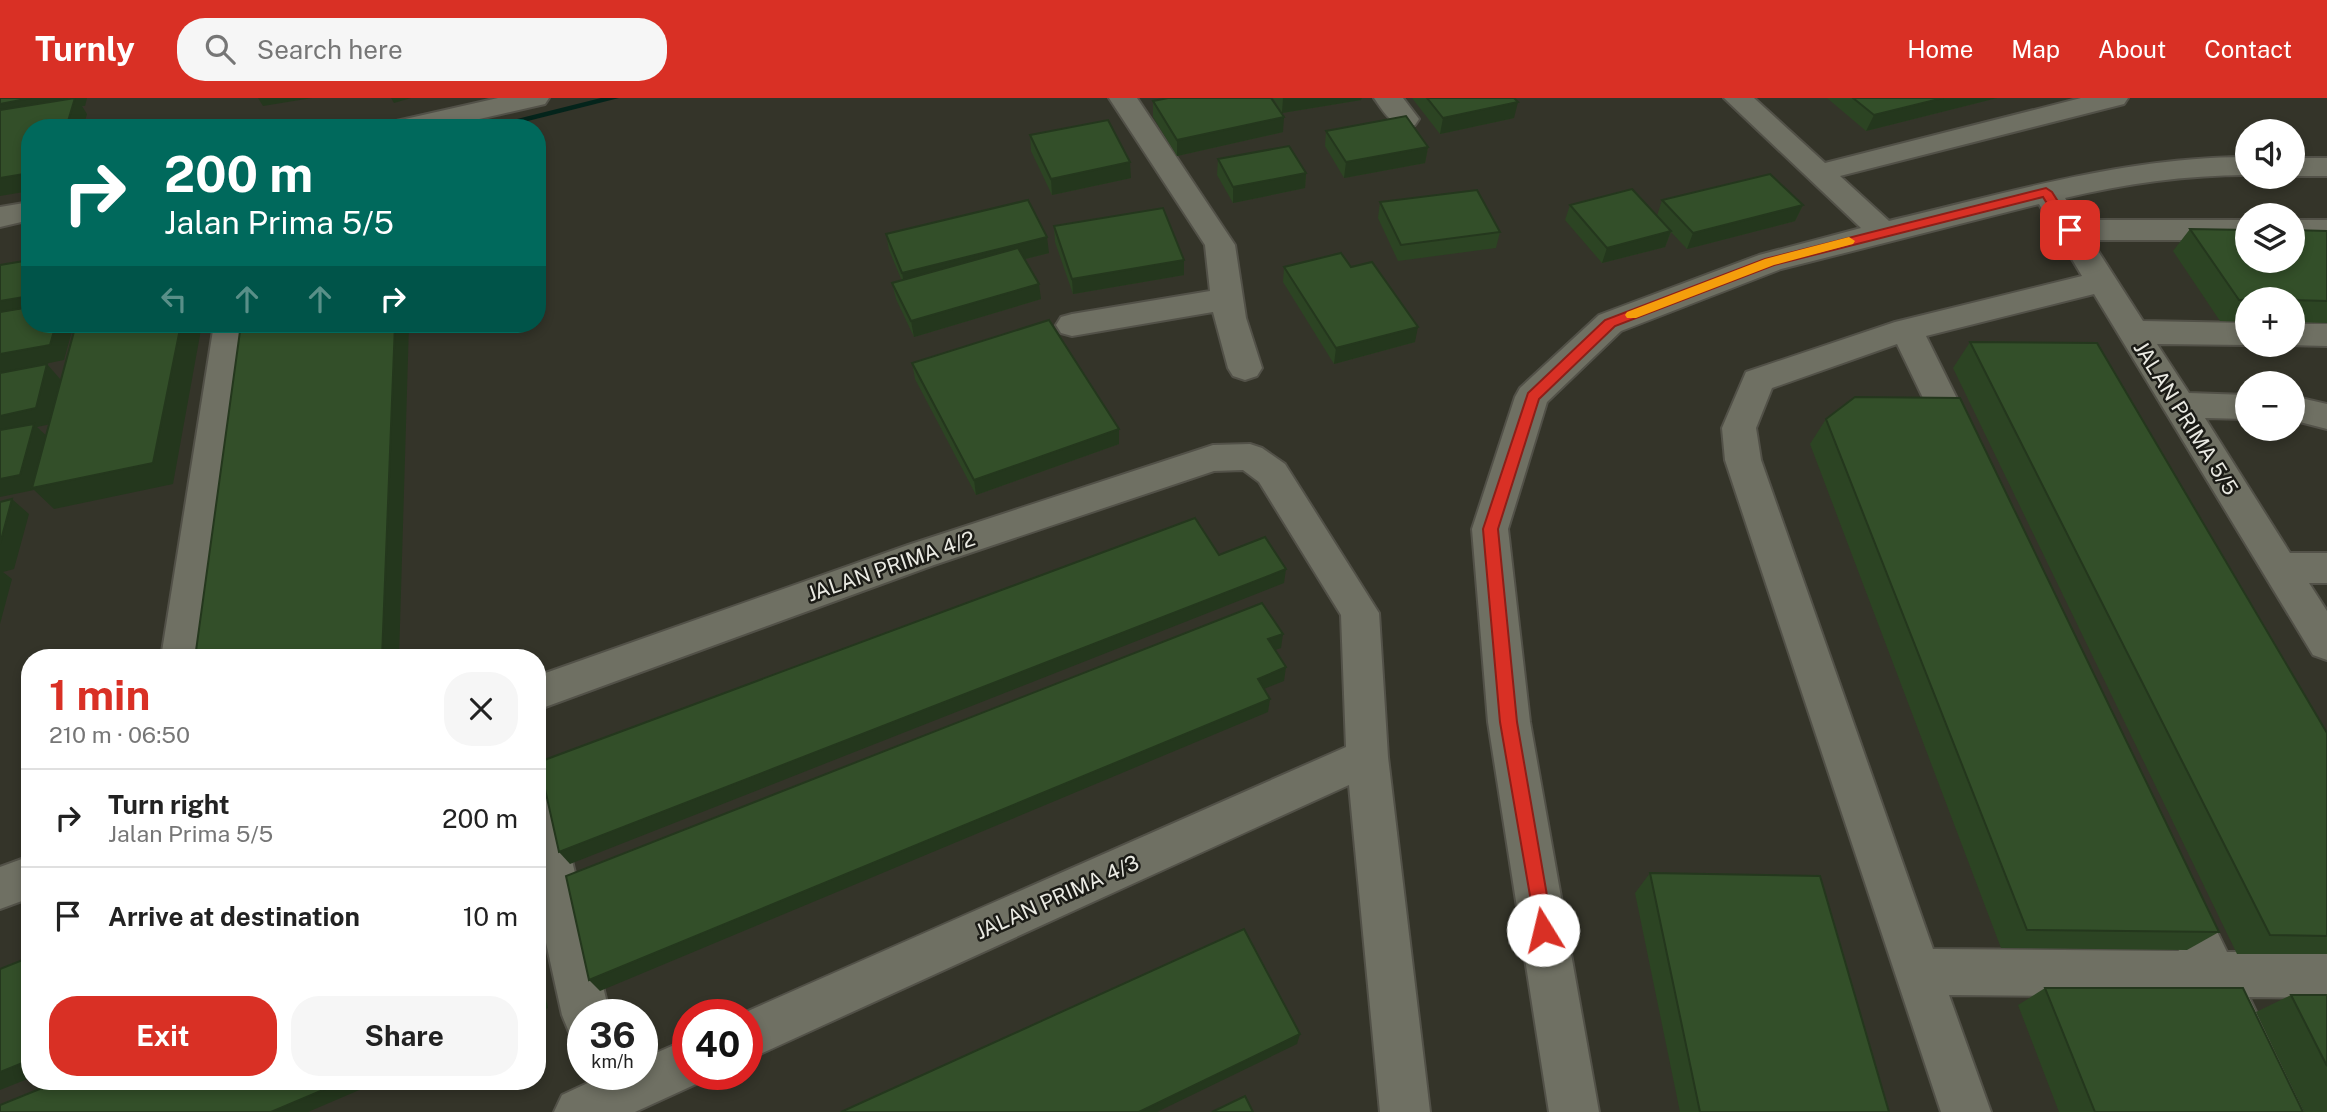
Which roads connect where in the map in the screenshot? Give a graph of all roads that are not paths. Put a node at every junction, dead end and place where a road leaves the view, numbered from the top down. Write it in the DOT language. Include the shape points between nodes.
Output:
graph roads {
  1 [pos="535,98"];
  2 [pos="1123,98"];
  3 [pos="1738,98"];
  4 [pos="2115,98"];
  5 [pos="442,119"];
  6 [pos="2235,166"];
  7 [pos="2305,167"];
  8 [pos="2327,167"];
  9 [pos="1819,173"];
  10 [pos="2046,192"];
  11 [pos="21,213"];
  12 [pos="0,217"];
  13 [pos="2070,230"];
  14 [pos="2235,230"];
  15 [pos="2305,230"];
  16 [pos="2327,230"];
  17 [pos="1882,232"];
  18 [pos="2102,282"];
  19 [pos="1228,298"];
  20 [pos="1072,325"];
  21 [pos="1907,330"];
  22 [pos="2133,332"];
  23 [pos="229,333"];
  24 [pos="2235,334"];
  25 [pos="2305,335"];
  26 [pos="2327,335"];
  27 [pos="1245,368"];
  28 [pos="2179,405"];
  29 [pos="2235,407"];
  30 [pos="2305,409"];
  31 [pos="2327,417"];
  32 [pos="1979,481"];
  33 [pos="2280,568"];
  34 [pos="2327,568"];
  35 [pos="2327,644"];
  36 [pos="182,649"];
  37 [pos="546,690"];
  38 [pos="1367,757"];
  39 [pos="546,843"];
  40 [pos="2159,860"];
  41 [pos="21,880"];
  42 [pos="0,888"];
  43 [pos="1919,972"];
  44 [pos="2213,974"];
  45 [pos="2327,975"];
  46 [pos="582,999"];
  47 [pos="763,1029"];
  48 [pos="672,1070"];
  49 [pos="598,1100"];
  50 [pos="1405,1112"];
  51 [pos="1574,1112"];
  52 [pos="1966,1112"];
  53 [pos="2279,1112"];
  1 -- 5 [label="street"];
  2 -- 19 [label="street" via="1220,245"];
  3 -- 9 [label="street"];
  4 -- 9 [label="street"];
  6 -- 10 [label="street" via="2204,166"];
  7 -- 8 [label="street"];
  9 -- 17 [label="street"];
  10 -- 13 [label="street, JALAN PRIMA 5/5"];
  10 -- 17 [label="street"];
  11 -- 12 [label="street"];
  13 -- 14 [label="street"];
  13 -- 18 [label="street, JALAN PRIMA 5/5"];
  15 -- 16 [label="street"];
  17 -- 51 [label="street" via="1770,262 1610,323 1532,397 1490,529 1509,722"];
  18 -- 21 [label="street"];
  18 -- 22 [label="street, JALAN PRIMA 5/5"];
  19 -- 20 [label="street"];
  19 -- 27 [label="street"];
  21 -- 32 [label="street"];
  21 -- 43 [label="street" via="1821,355 1758,380 1739,428 1742,460"];
  22 -- 24 [label="street"];
  22 -- 28 [label="street, JALAN PRIMA 5/5"];
  23 -- 36 [label="street"];
  25 -- 26 [label="street"];
  28 -- 29 [label="street"];
  28 -- 33 [label="street, JALAN PRIMA 5/5"];
  30 -- 31 [label="street"];
  33 -- 34 [label="street"];
  33 -- 35 [label="street, JALAN PRIMA 5/5"];
  37 -- 38 [label="street, JALAN PRIMA 4/2" via="921,555 1213,458 1250,457 1272,473 1360,613"];
  38 -- 47 [label="street, JALAN PRIMA 4/3"];
  38 -- 50 [label="street"];
  39 -- 46 [label="street"];
  40 -- 44 [label="street"];
  41 -- 42 [label="street"];
  43 -- 44 [label="street"];
  43 -- 52 [label="street"];
  44 -- 45 [label="street"];
  44 -- 53 [label="street"];
  48 -- 49 [label="street"];
}
